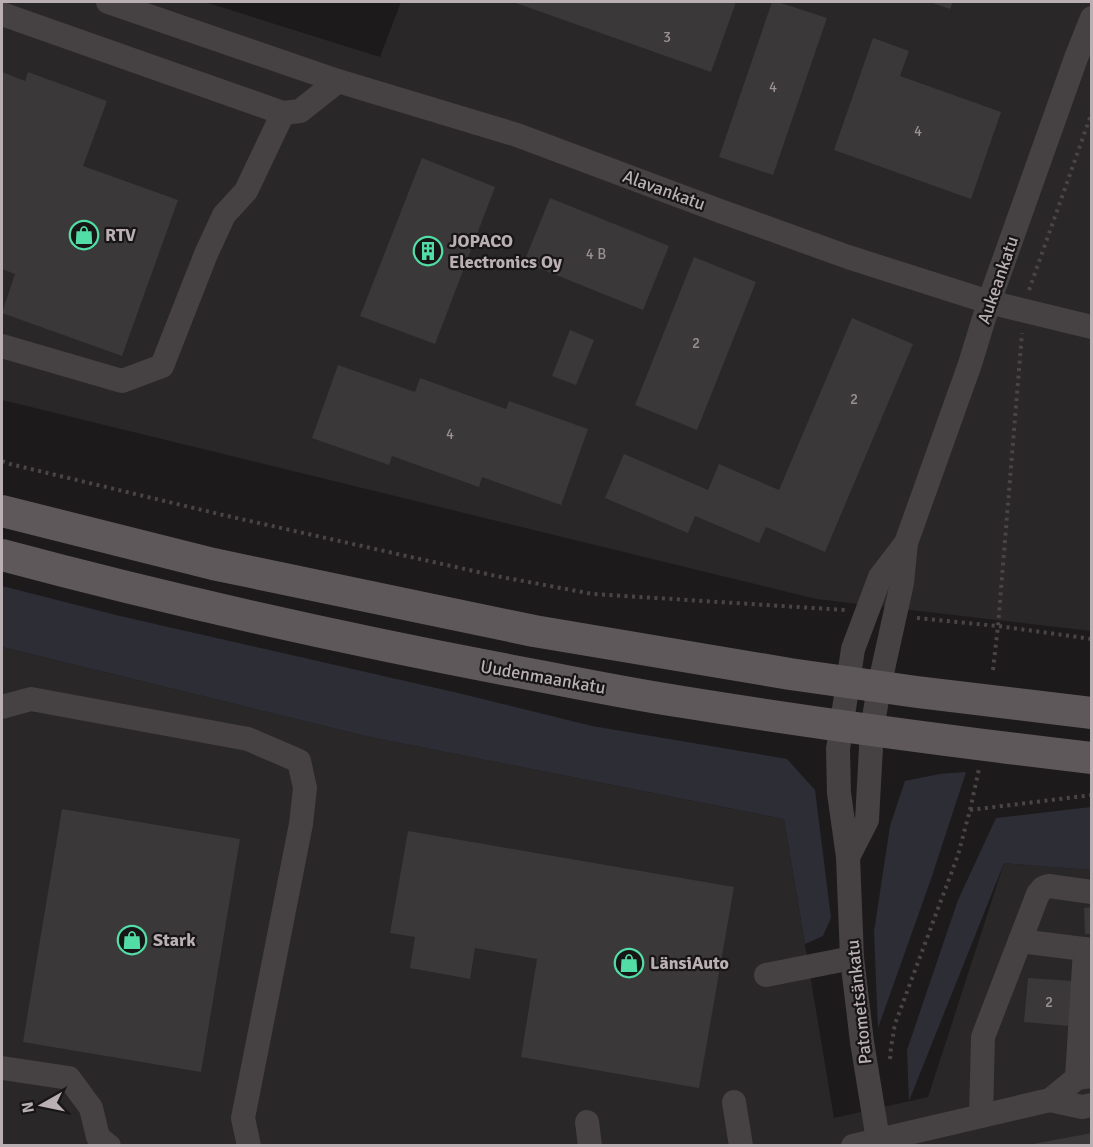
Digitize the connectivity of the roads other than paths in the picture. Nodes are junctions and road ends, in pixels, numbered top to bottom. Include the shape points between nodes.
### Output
1 (108, 2) edge
2 (2, 14) edge
3 (1092, 18) edge
4 (1088, 43) edge
5 (338, 81) junction
6 (283, 113) junction
7 (989, 302) junction
8 (1092, 327) edge
9 (2, 346) edge
10 (2, 511) edge
11 (906, 543) junction
12 (2, 555) edge
13 (848, 683) junction
14 (879, 687) junction
15 (2, 707) edge
16 (1092, 713) edge
17 (841, 726) junction
18 (872, 730) junction
19 (1092, 758) edge
20 (848, 857) junction
21 (1092, 892) edge
22 (1020, 941) junction
23 (1089, 950) edge
24 (852, 958) junction
25 (766, 975) dead end
26 (2, 1068) edge
27 (1084, 1077) edge
28 (1050, 1100) junction
29 (734, 1102) dead end
30 (1092, 1105) edge
31 (981, 1116) junction
32 (587, 1122) dead end
33 (879, 1143) edge
34 (109, 1146) edge
35 (249, 1146) edge
36 (590, 1146) edge
37 (741, 1146) edge
38 (853, 1146) edge

1 - 5 street, Alavankatu
2 - 6 street
3 - 4 street, Aukeankatu
4 - 7 street, Aukeankatu via 1076,58
5 - 6 street via 300,111
5 - 7 street, Alavankatu via 516,135 838,253
6 - 9 street via 246,191 224,215 162,366 122,381
7 - 8 street, Alavankatu
7 - 11 street, Aukeankatu
10 - 13 main road via 327,589 534,631
11 - 13 street, Aukeankatu via 880,577 853,649
11 - 14 street, Aukeankatu via 902,583
12 - 17 main road, Uudenmaankatu via 347,639 679,702
13 - 14 main road
13 - 17 street, Patometsänkatu
14 - 16 main road
14 - 18 street, Aukeankatu
15 - 35 street via 31,699 71,706 248,740 299,761 305,788 301,824 243,1118
17 - 18 main road, Uudenmaankatu
17 - 20 street, Patometsänkatu via 839,793
18 - 19 main road, Uudenmaankatu
18 - 20 street, Patometsänkatu via 867,820
20 - 24 street, Patometsänkatu
21 - 22 street via 1043,888
22 - 23 street
22 - 31 street via 983,1037
23 - 27 street
24 - 25 street
24 - 33 street, Patometsänkatu
26 - 34 street via 69,1078 92,1108 98,1137
27 - 28 street
28 - 30 street via 1082,1107
28 - 31 street
29 - 37 street
31 - 33 street
32 - 36 street
33 - 38 street

